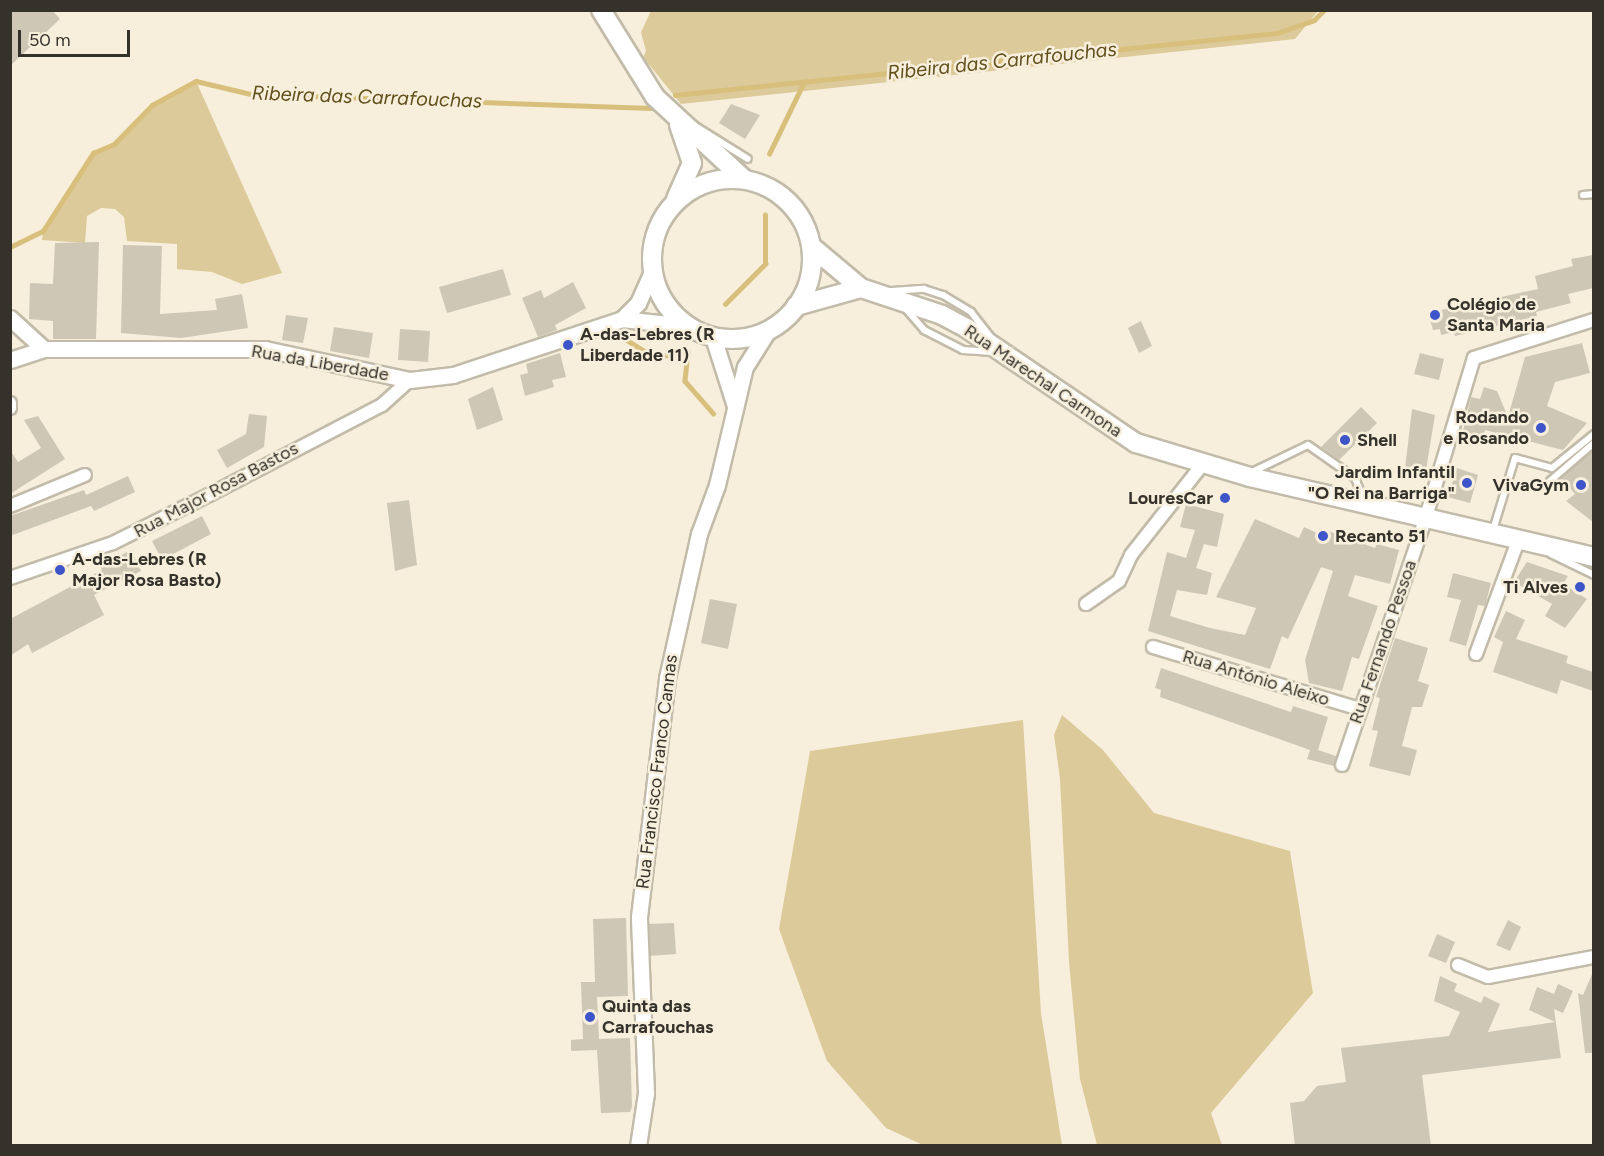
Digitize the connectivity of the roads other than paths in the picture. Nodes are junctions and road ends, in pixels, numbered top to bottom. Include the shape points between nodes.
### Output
1 (600, 10) edge
2 (678, 120) junction
3 (748, 159) dead end
4 (744, 179) junction
5 (1593, 194) edge
6 (1583, 195) dead end
7 (672, 205) junction
8 (812, 247) junction
9 (653, 269) junction
10 (870, 291) junction
11 (796, 306) junction
12 (10, 318) edge
13 (622, 319) junction
14 (1593, 320) edge
15 (687, 326) junction
16 (767, 332) junction
17 (712, 337) junction
18 (44, 349) junction
19 (1004, 353) junction
20 (10, 360) edge
21 (410, 380) junction
22 (10, 403) edge
23 (735, 406) junction
24 (10, 408) edge
25 (1593, 434) edge
26 (1593, 443) edge
27 (1202, 465) junction
28 (85, 475) dead end
29 (1246, 476) junction
30 (1550, 481) dead end
31 (10, 506) edge
32 (1367, 506) junction
33 (1425, 520) junction
34 (1491, 535) junction
35 (1518, 541) junction
36 (1548, 548) junction
37 (1593, 557) edge
38 (1593, 562) edge
39 (1593, 575) edge
40 (10, 578) edge
41 (1086, 604) dead end
42 (1153, 647) dead end
43 (1476, 654) dead end
44 (1360, 709) junction
45 (1342, 765) dead end
46 (1593, 957) edge
47 (1458, 965) dead end
48 (638, 1146) edge

1 - 2 main road via 633,66
2 - 3 lane via 709,131
2 - 4 main road
2 - 7 main road via 692,163
4 - 7 main road via 718,180 694,188
4 - 8 main road via 768,187 789,202 804,223
5 - 6 lane
7 - 9 main road via 658,228
8 - 10 main road, Rua Marechal Carmona
8 - 11 main road via 811,271
9 - 13 street via 648,287
9 - 15 main road via 667,307
10 - 11 main road
10 - 19 main road, Rua Marechal Carmona via 942,315
10 - 19 lane via 913,288 943,295 971,312
11 - 16 main road
12 - 18 street
13 - 15 street, Rua da Liberdade
13 - 21 street, Rua da Liberdade via 453,375
14 - 33 street, Rua Fernando Pessoa via 1474,358
15 - 17 main road
16 - 17 main road via 740,339
16 - 23 street, Rua Francisco Franco Cannas via 744,368
17 - 23 street
18 - 20 street, Rua da Liberdade
18 - 21 street, Rua da Liberdade via 265,349
19 - 27 main road, Rua Marechal Carmona via 1113,431
21 - 40 street, Rua Major Rosa Bastos via 382,405 113,543
22 - 24 street
23 - 48 street, Rua Francisco Franco Cannas via 717,485 699,534 667,678 639,916 646,1093
25 - 34 lane via 1552,468 1515,458
26 - 30 lane
27 - 29 main road, Rua Marechal Carmona
27 - 41 street via 1131,555 1119,581
28 - 31 street
29 - 32 main road, Rua Marechal Carmona
29 - 32 lane via 1308,445 1355,478
32 - 33 main road, Rua Marechal Carmona
33 - 34 main road, Rua Marechal Carmona
33 - 44 street, Rua Fernando Pessoa
34 - 35 main road, Rua Marechal Carmona
35 - 36 main road, Rua Marechal Carmona
35 - 43 street
36 - 37 main road, Rua Marechal Carmona
36 - 38 main road, Rua Marechal Carmona
36 - 39 lane, Rua Marechal Carmona
42 - 44 street, Rua António Aleixo
44 - 45 street, Rua Fernando Pessoa
46 - 47 street via 1488,977

